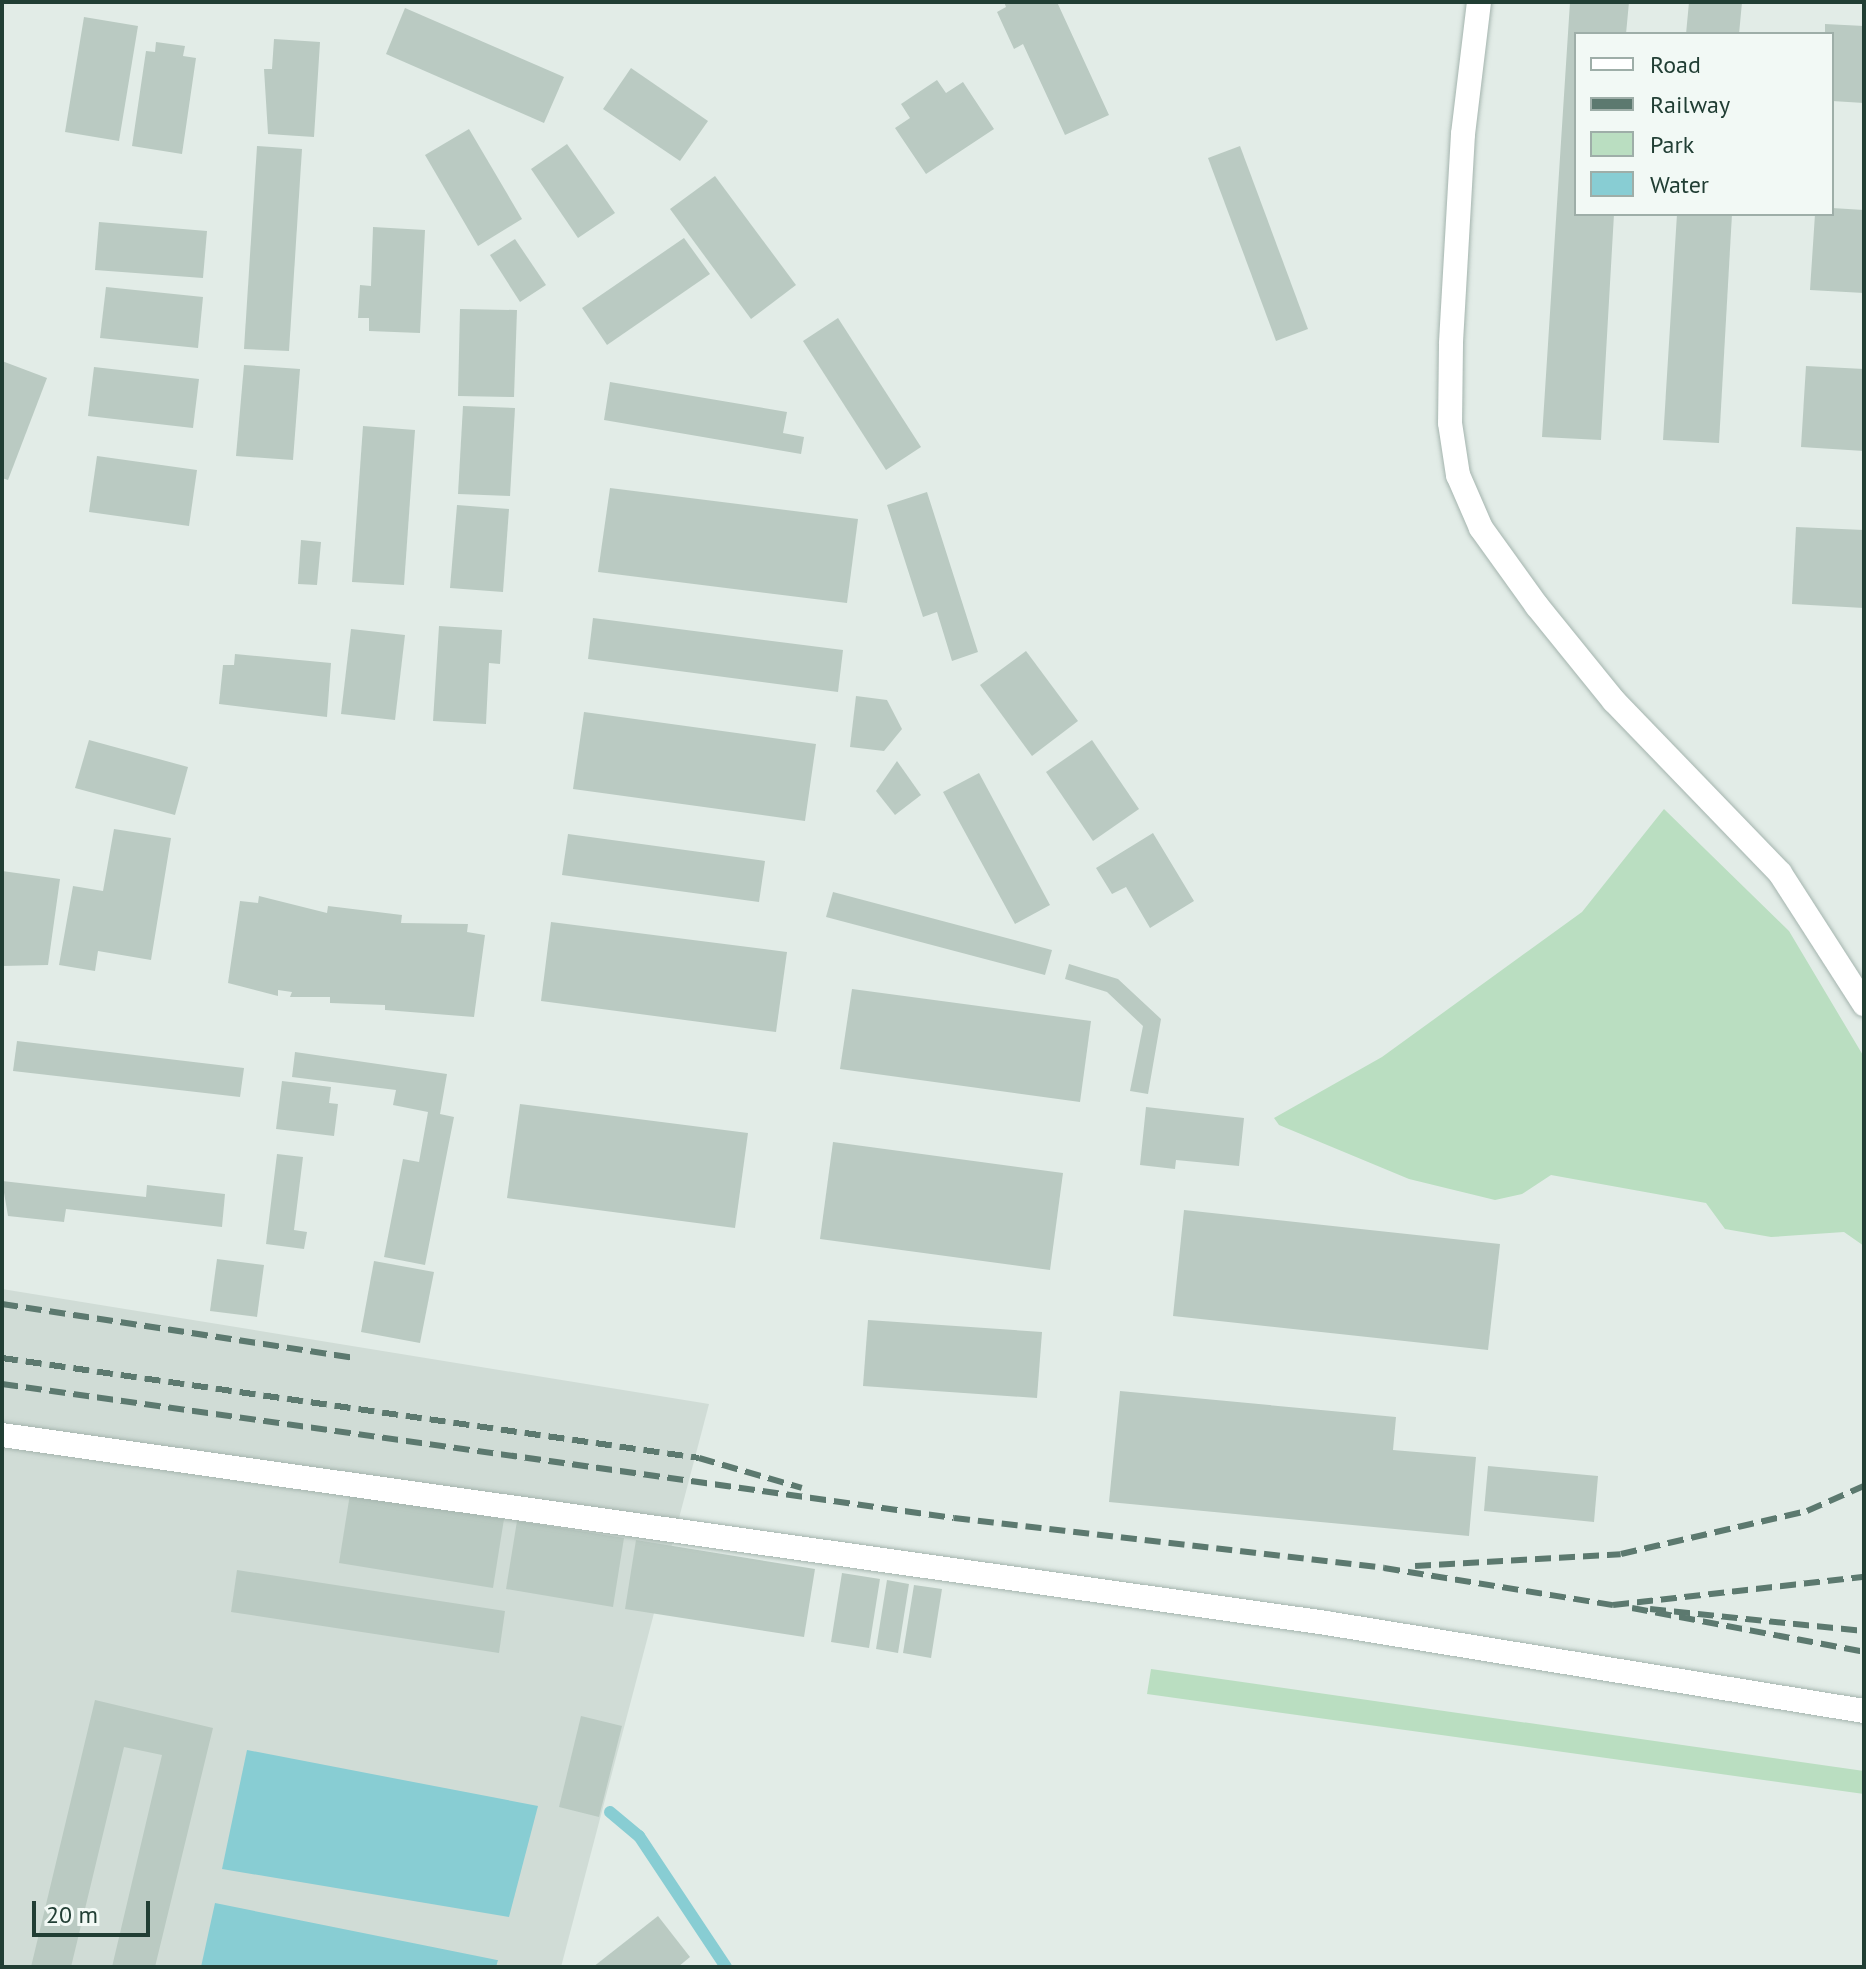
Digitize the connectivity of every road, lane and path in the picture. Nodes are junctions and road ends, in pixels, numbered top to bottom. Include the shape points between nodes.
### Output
1 (1479, 2) edge
2 (1864, 1004) edge
3 (2, 1435) edge
4 (1864, 1711) edge

1 - 2 street via 1463,134 1451,344 1450,423 1458,475 1481,528 1537,606 1614,701 1780,873
3 - 4 street via 1326,1623

